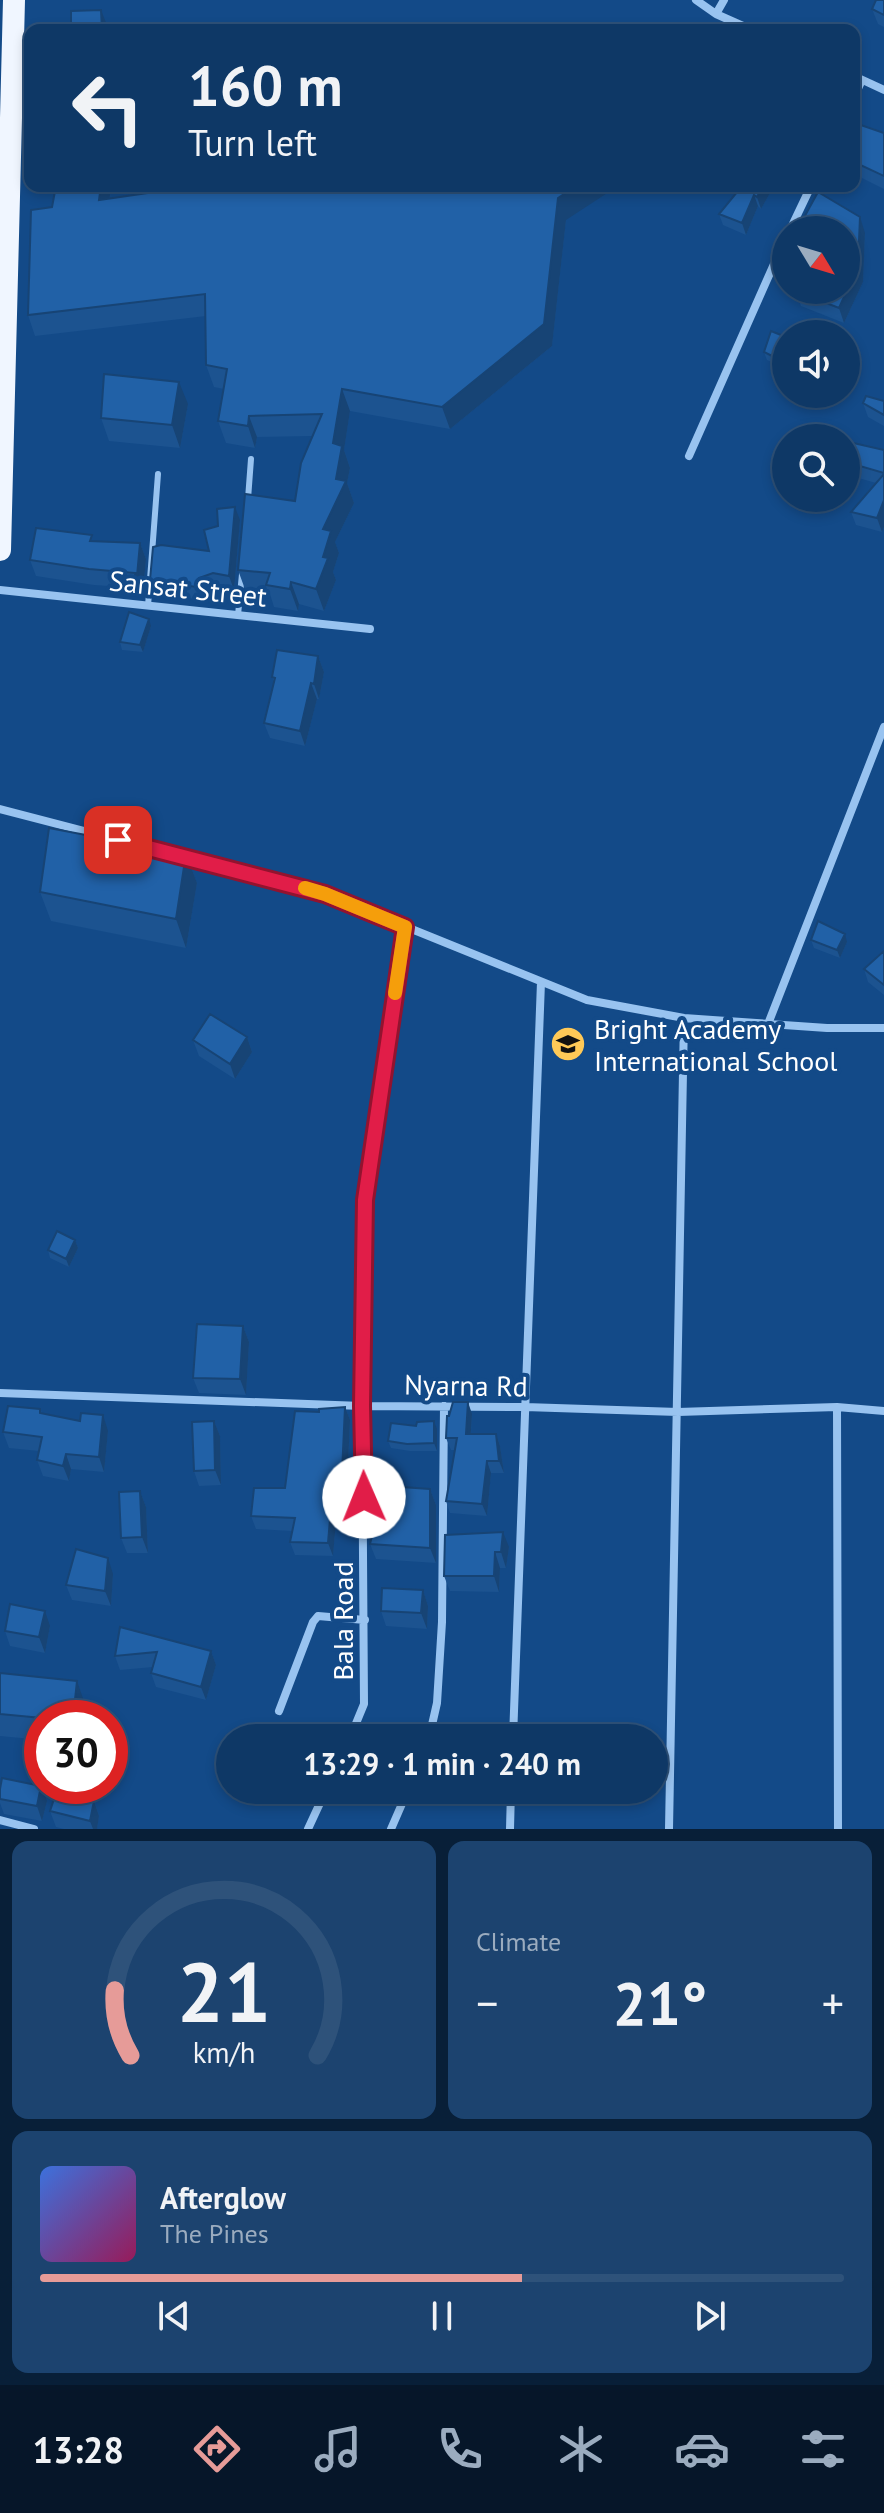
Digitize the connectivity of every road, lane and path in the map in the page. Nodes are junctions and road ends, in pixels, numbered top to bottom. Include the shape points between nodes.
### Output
1 (14, 0) edge
2 (696, 0) edge
3 (724, 0) edge
4 (716, 14) junction
5 (738, 24) edge
6 (860, 79) edge
7 (6, 80) edge
8 (884, 90) edge
9 (808, 192) edge
10 (797, 216) edge
11 (772, 269) edge
12 (2, 378) edge
13 (689, 456) dead end
14 (251, 459) dead end
15 (158, 474) dead end
16 (248, 506) edge
17 (0, 550) edge
18 (242, 568) edge
19 (0, 590) edge
20 (148, 606) junction
21 (238, 615) junction
22 (370, 629) dead end
23 (884, 727) edge
24 (0, 809) edge
25 (148, 847) edge
26 (163, 851) edge
27 (405, 927) junction
28 (541, 982) junction
29 (684, 1018) junction
30 (768, 1024) junction
31 (884, 1028) edge
32 (0, 1393) edge
33 (362, 1406) junction
34 (444, 1406) junction
35 (525, 1407) junction
36 (837, 1407) junction
37 (884, 1411) edge
38 (678, 1412) junction
39 (365, 1620) junction
40 (279, 1711) dead end
41 (356, 1724) edge
42 (432, 1724) edge
43 (514, 1724) edge
44 (320, 1804) edge
45 (402, 1804) edge
46 (511, 1804) edge
47 (0, 1820) edge
48 (34, 1829) edge
49 (308, 1829) edge
50 (391, 1829) edge
51 (510, 1829) edge
52 (669, 1829) edge
53 (838, 1829) edge

1 - 7 highway
2 - 4 street
3 - 4 street
4 - 5 street
6 - 8 street
7 - 12 highway
9 - 10 street
11 - 13 street
12 - 17 highway
14 - 16 lane
15 - 20 lane
18 - 21 lane
19 - 20 street, Sansat Street
20 - 21 street, Sansat Street
21 - 22 street, Sansat Street
23 - 30 street
24 - 25 street
26 - 27 street via 325,894
27 - 28 street
27 - 33 street, Bala Road via 365,1200
28 - 29 street via 587,1000
28 - 35 street
29 - 30 street
29 - 38 street
30 - 31 street
32 - 33 street, Nyarna Rd
33 - 34 street, Nyarna Rd
33 - 39 street, Bala Road
34 - 35 street, Nyarna Rd
34 - 42 street via 442,1622
35 - 38 street, Nyarna Rd
35 - 43 street
36 - 37 street, Nyarna Rd
36 - 38 street, Nyarna Rd
36 - 53 street
38 - 52 street
39 - 40 street via 318,1616
39 - 41 street, Bala Road via 364,1704
44 - 49 street
45 - 50 street
46 - 51 street
47 - 48 street

